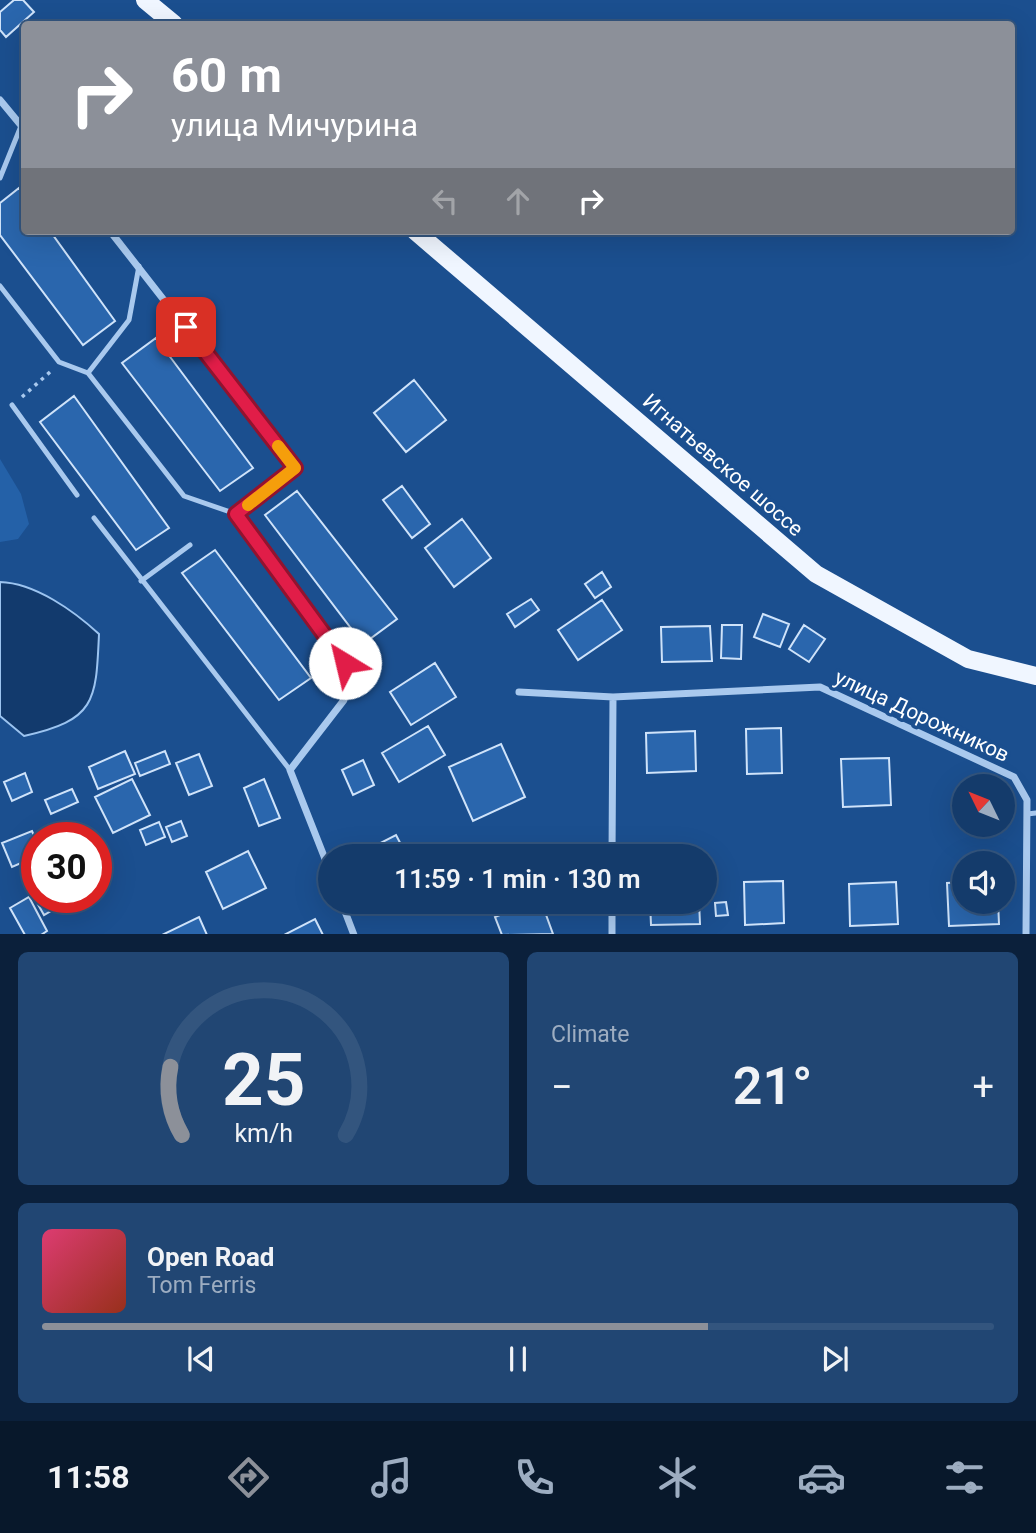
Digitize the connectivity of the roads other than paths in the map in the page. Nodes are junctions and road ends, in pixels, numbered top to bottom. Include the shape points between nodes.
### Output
1 (145, 0) edge
2 (170, 21) edge
3 (0, 100) edge
4 (21, 125) edge
5 (21, 131) edge
6 (0, 178) edge
7 (113, 235) edge
8 (420, 235) edge
9 (139, 266) junction
10 (0, 286) edge
11 (88, 373) junction
12 (12, 405) road end
13 (77, 495) dead end
14 (236, 514) junction
15 (94, 518) dead end
16 (190, 545) dead end
17 (141, 581) junction
18 (345, 663) dead end
19 (1036, 676) edge
20 (519, 692) dead end
21 (613, 697) junction
22 (344, 700) dead end
23 (290, 770) junction
24 (1036, 813) edge
25 (1027, 814) junction
26 (319, 844) edge
27 (612, 844) edge
28 (346, 914) edge
29 (612, 914) edge
30 (354, 934) edge
31 (612, 934) edge
32 (1026, 934) edge

1 - 2 main road
3 - 4 street
5 - 6 lane
7 - 9 street
8 - 19 main road, Игнатьевское шоссе via 816,574 968,659
9 - 11 lane via 129,320
9 - 14 street via 295,468
10 - 11 lane via 59,362
11 - 14 lane via 184,496
12 - 13 lane
14 - 18 street
15 - 17 lane
16 - 17 lane
17 - 23 lane
20 - 21 street, улица Дорожников
21 - 25 street, улица Дорожников via 820,687 1014,778 1027,800
21 - 27 street
22 - 23 street
23 - 26 street
24 - 25 lane
25 - 32 street, улица Дорожников
28 - 30 street
29 - 31 street

